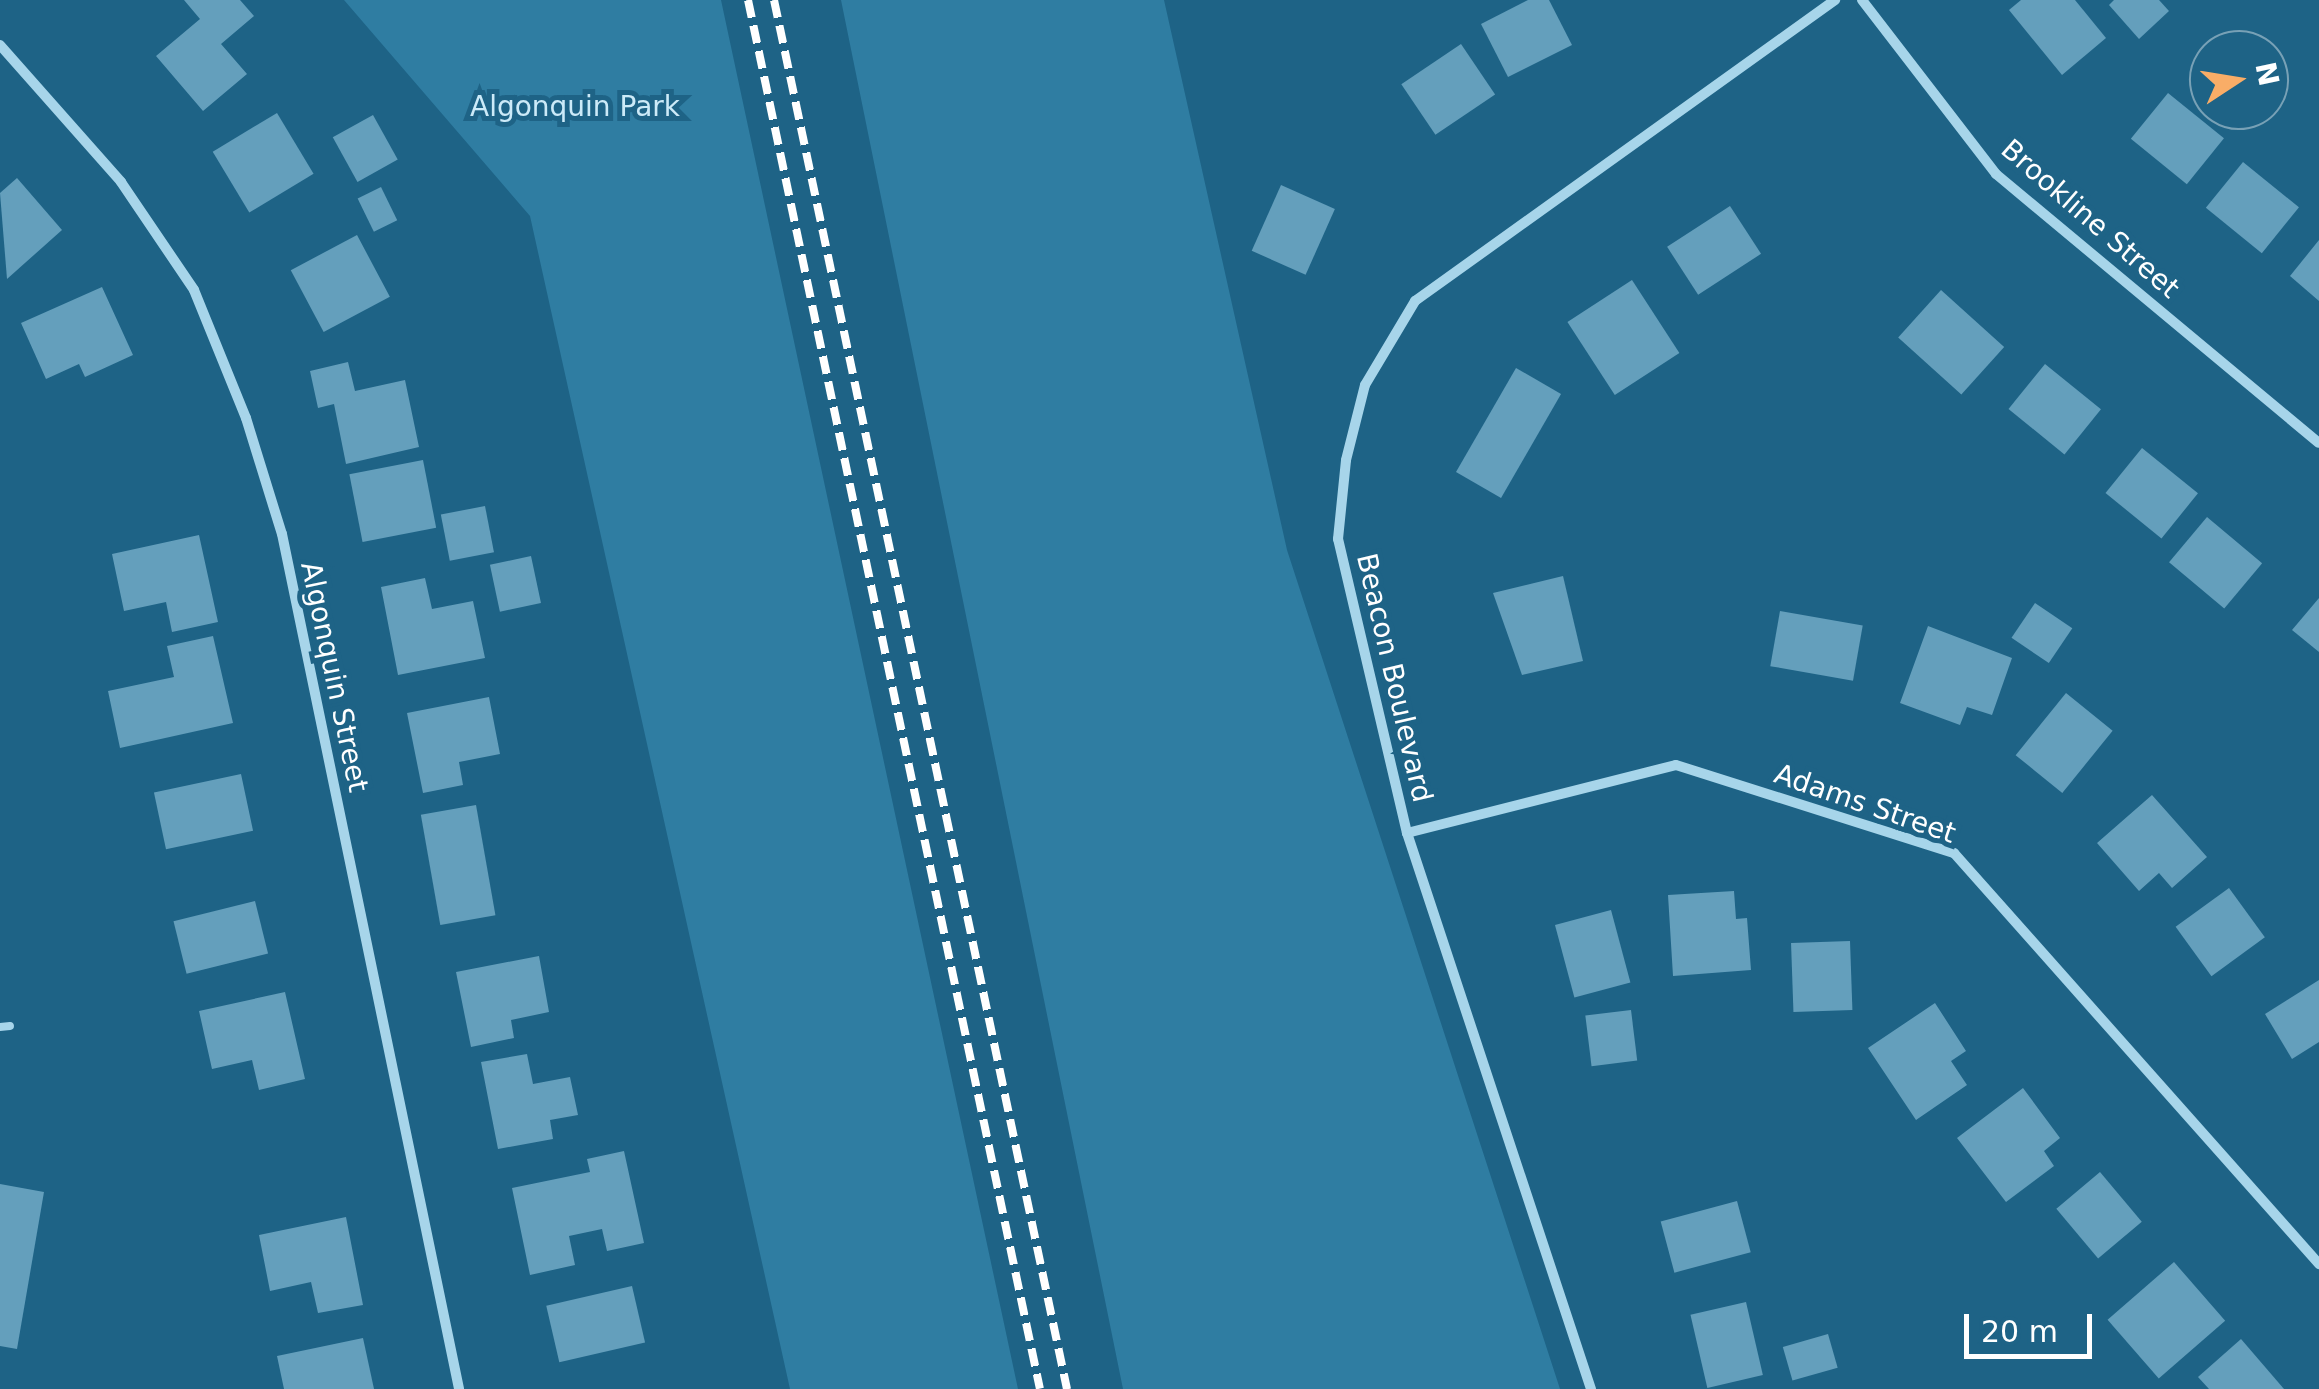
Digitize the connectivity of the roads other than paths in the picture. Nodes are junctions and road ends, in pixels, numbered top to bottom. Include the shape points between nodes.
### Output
1 (1835, 0) edge
2 (1862, 0) edge
3 (0, 45) edge
4 (2319, 443) edge
5 (1407, 832) junction
6 (2319, 1264) edge
7 (459, 1389) edge
8 (1591, 1389) edge

1 - 5 street, Beacon Boulevard via 1456,264 1415,302 1366,385 1338,539
2 - 4 street, Brookline Street via 1996,174
3 - 7 street, Algonquin Street via 121,182 194,290 246,418 282,534
5 - 6 street, Adams Street via 1676,765 1954,853
5 - 8 street, Beacon Boulevard

